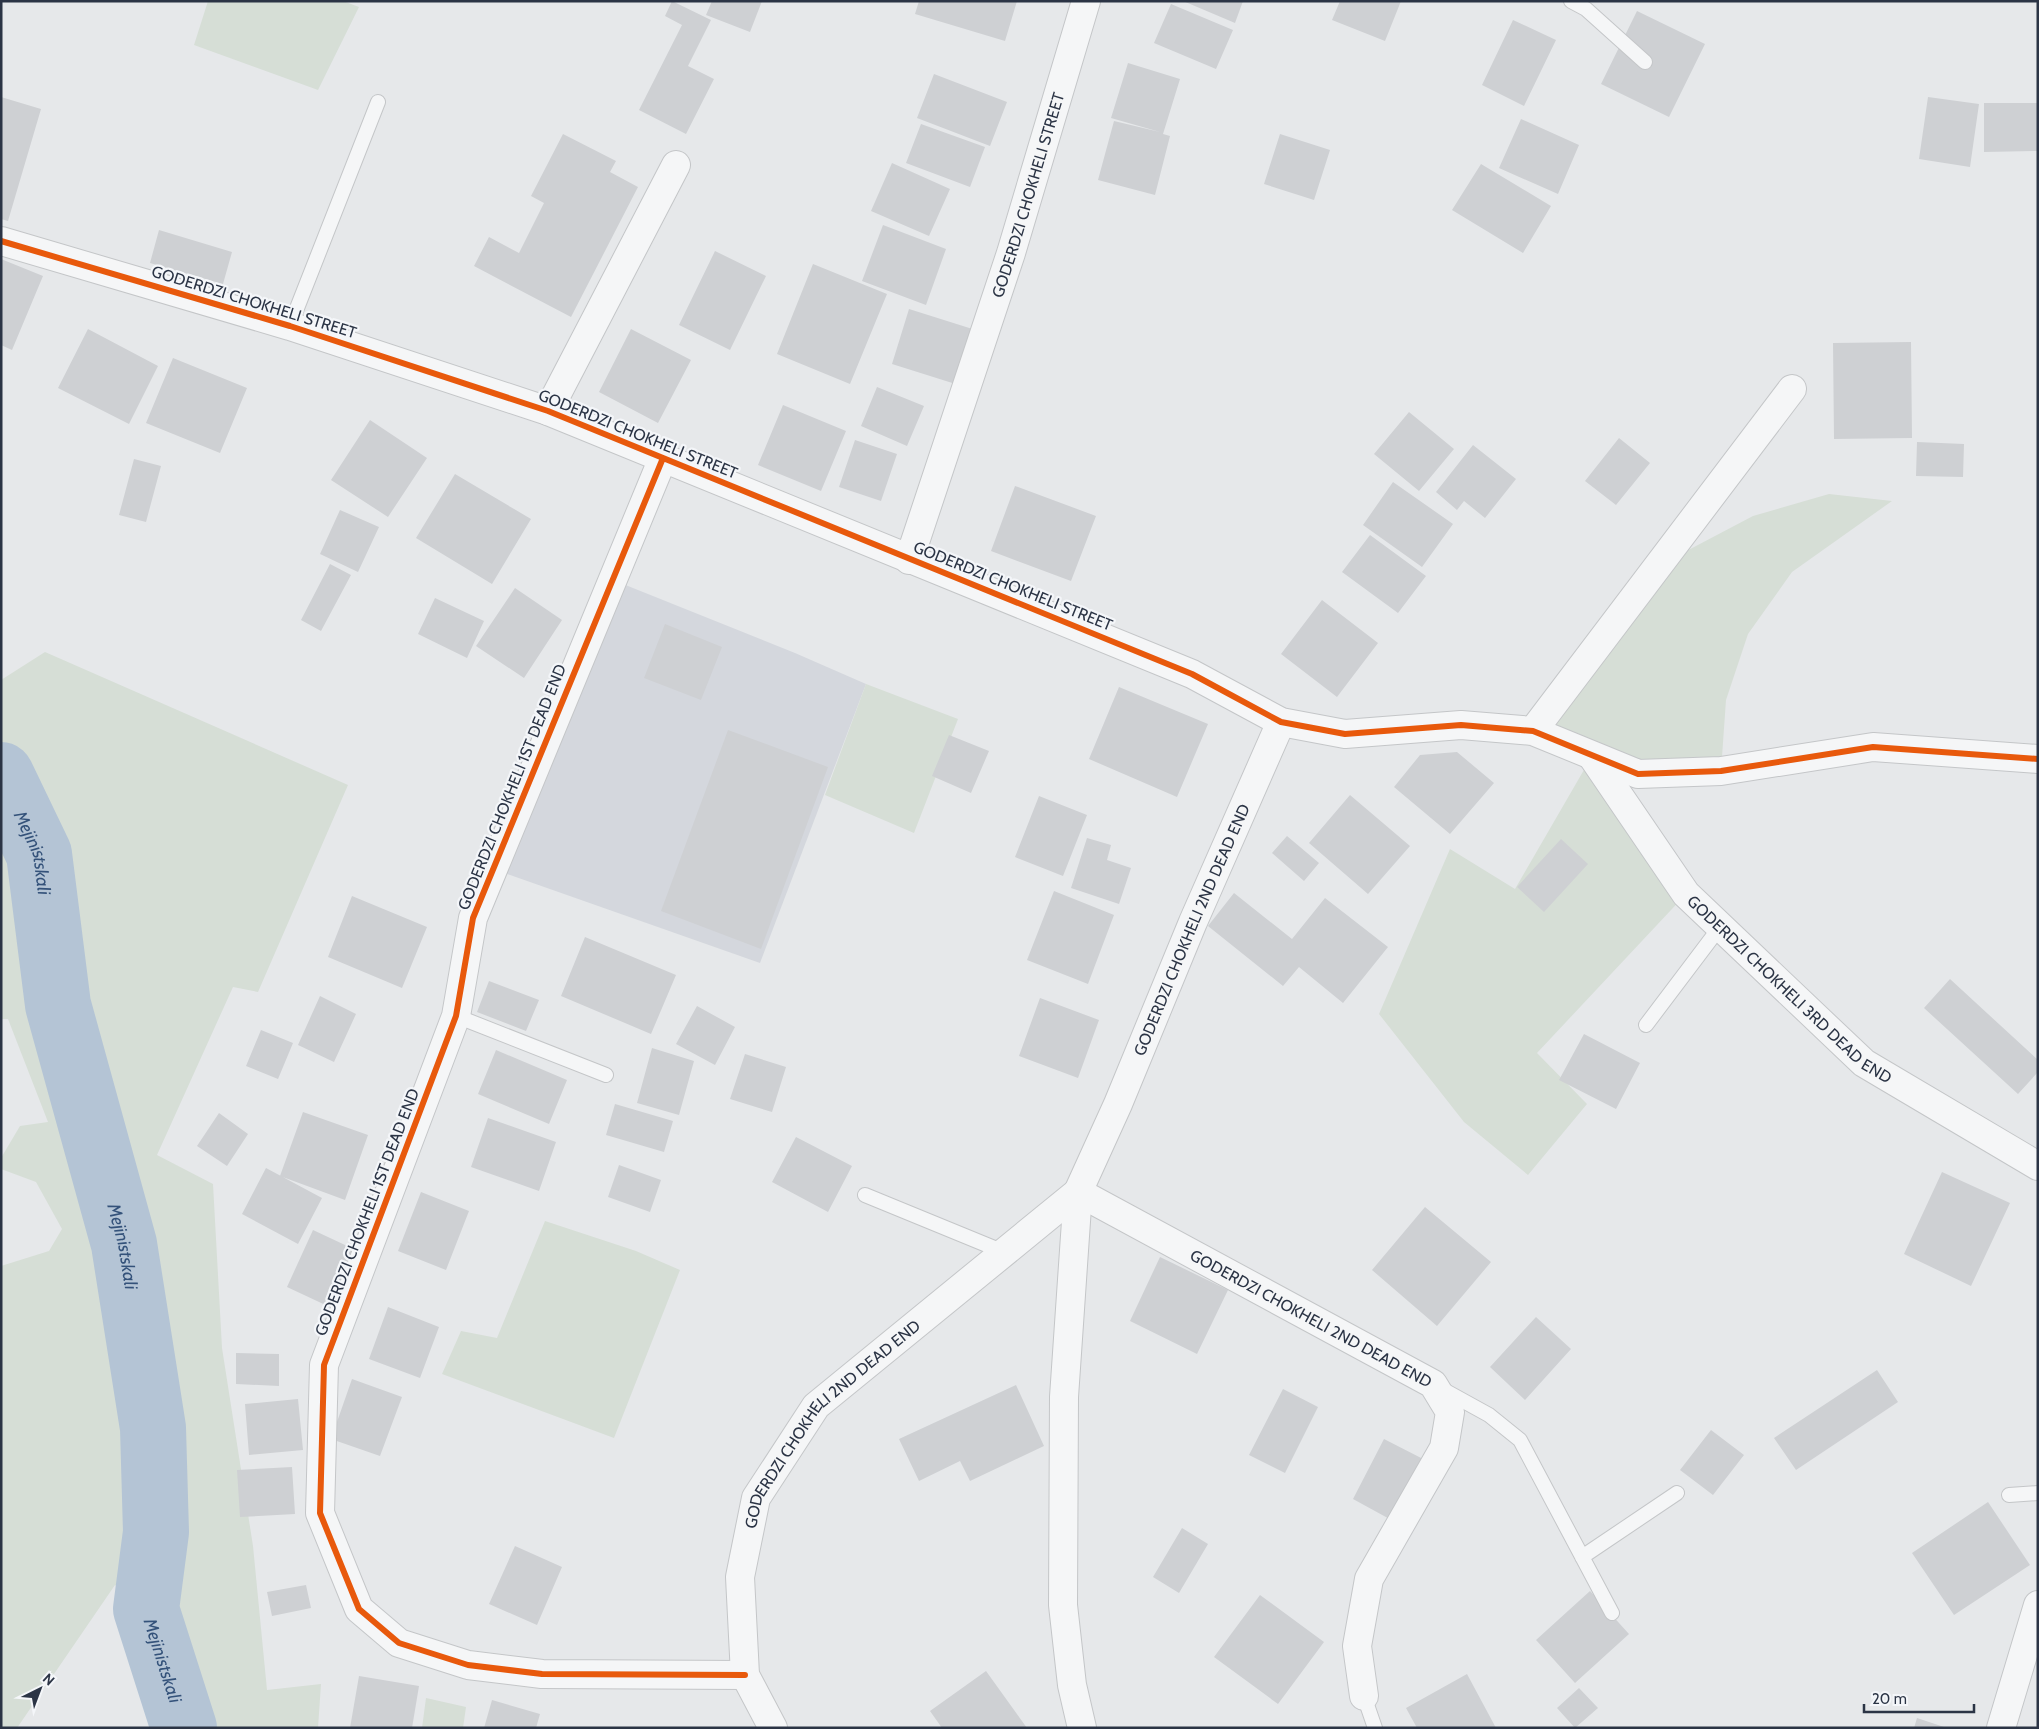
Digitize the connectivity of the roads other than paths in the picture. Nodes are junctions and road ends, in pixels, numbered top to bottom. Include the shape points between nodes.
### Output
1 (1086, 1) edge
2 (1571, 1) edge
3 (1645, 62) dead end
4 (378, 102) dead end
5 (676, 164) dead end
6 (1, 241) edge
7 (290, 326) junction
8 (1792, 389) dead end
9 (548, 411) junction
10 (663, 458) junction
11 (909, 560) junction
12 (1281, 722) junction
13 (1533, 731) junction
14 (1592, 756) junction
15 (2038, 759) edge
16 (1720, 927) junction
17 (456, 1016) junction
18 (1646, 1025) dead end
19 (606, 1075) dead end
20 (2038, 1166) edge
21 (1078, 1192) junction
22 (866, 1195) dead end
23 (1004, 1252) junction
24 (1433, 1384) junction
25 (1677, 1493) dead end
26 (2038, 1493) edge
27 (2009, 1495) dead end
28 (1582, 1557) junction
29 (2038, 1605) edge
30 (1612, 1613) dead end
31 (745, 1675) junction
32 (1364, 1696) joint
33 (773, 1728) edge
34 (1082, 1728) edge
35 (1375, 1728) edge
36 (2001, 1728) edge

1 - 11 street, GODERDZI CHOKHELI STREET via 1011,253
2 - 3 lane via 1586,9
4 - 7 lane
5 - 9 street
6 - 7 street, GODERDZI CHOKHELI STREET
7 - 9 street, GODERDZI CHOKHELI STREET
8 - 13 street
9 - 10 street, GODERDZI CHOKHELI STREET
10 - 11 street, GODERDZI CHOKHELI STREET
10 - 17 street, GODERDZI CHOKHELI 1ST DEAD END via 473,918
11 - 12 street, GODERDZI CHOKHELI STREET via 1192,674
12 - 13 street, GODERDZI CHOKHELI STREET via 1345,734 1461,725
12 - 21 street, GODERDZI CHOKHELI 2ND DEAD END
13 - 14 street, GODERDZI CHOKHELI STREET
14 - 15 street, GODERDZI CHOKHELI STREET via 1638,774 1721,771 1874,747
14 - 16 street, GODERDZI CHOKHELI 3RD DEAD END via 1686,894
16 - 18 lane
16 - 20 street, GODERDZI CHOKHELI 3RD DEAD END via 1864,1063
17 - 19 lane
17 - 31 street, GODERDZI CHOKHELI 1ST DEAD END via 324,1365 320,1513 360,1608 399,1643 468,1664 542,1674
21 - 23 street, GODERDZI CHOKHELI 2ND DEAD END
21 - 24 street, GODERDZI CHOKHELI 2ND DEAD END
21 - 34 street, GODERDZI CHOKHELI 2ND DEAD END via 1064,1397 1063,1605 1072,1685
22 - 23 lane
23 - 31 street, GODERDZI CHOKHELI 2ND DEAD END via 816,1406 756,1498 740,1578
24 - 28 lane via 1489,1415 1520,1440
24 - 32 street, GODERDZI CHOKHELI 2ND DEAD END via 1450,1412 1444,1448 1369,1579 1357,1646
25 - 28 lane
26 - 27 lane
28 - 30 lane
29 - 36 street
31 - 33 street, GODERDZI CHOKHELI 2ND DEAD END
32 - 35 lane

